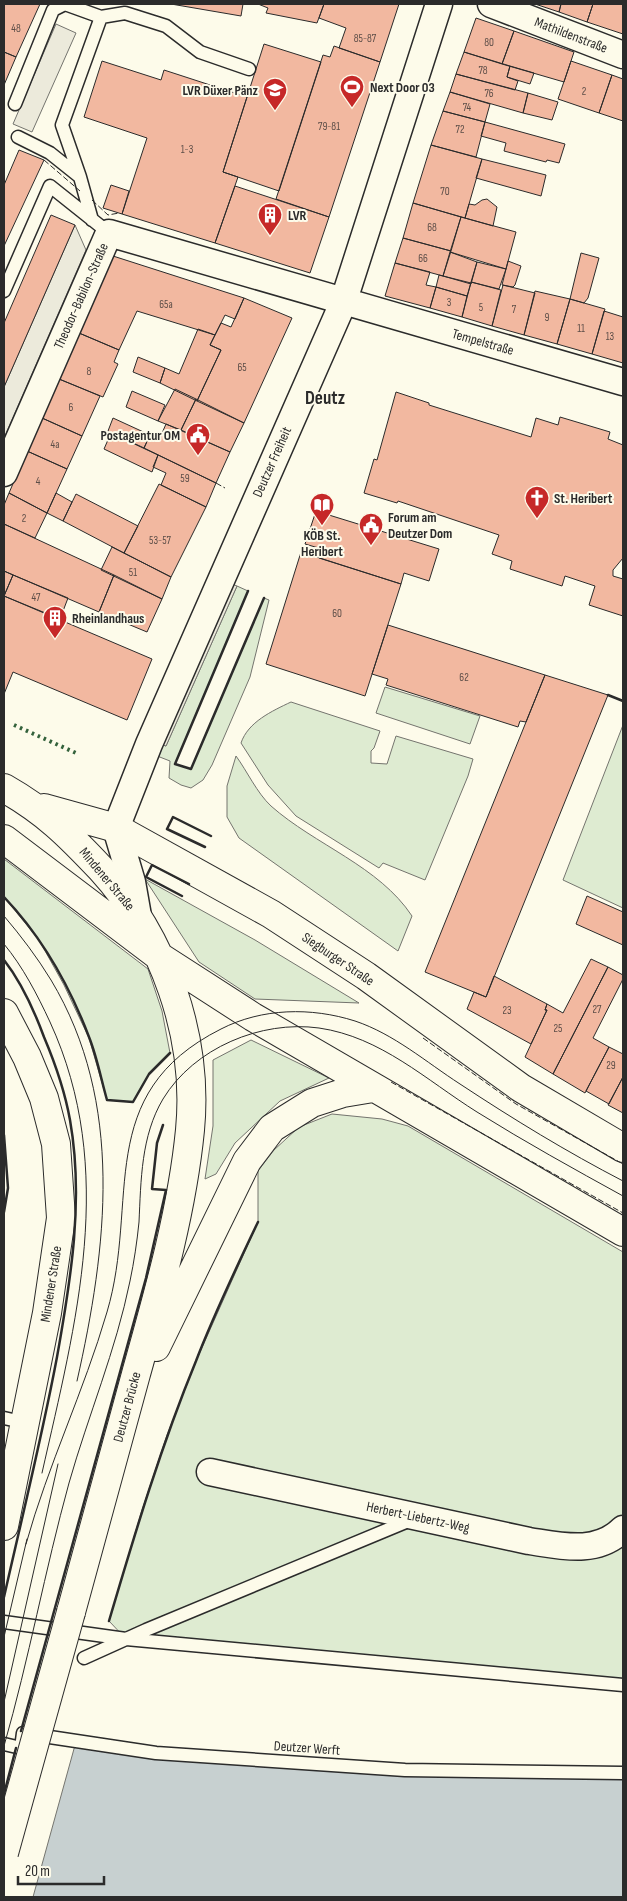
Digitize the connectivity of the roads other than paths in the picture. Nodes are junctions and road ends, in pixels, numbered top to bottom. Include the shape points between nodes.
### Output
1 (439, 4) edge
2 (491, 4) edge
3 (101, 17) junction
4 (623, 55) edge
5 (249, 69) dead end
6 (15, 104) dead end
7 (18, 137) dead end
8 (80, 177) junction
9 (100, 227) junction
10 (4, 291) edge
11 (343, 303) junction
12 (623, 382) edge
13 (4, 472) edge
14 (4, 788) edge
15 (35, 805) junction
16 (116, 828) junction
17 (4, 839) edge
18 (138, 916) junction
19 (160, 957) junction
20 (4, 1013) edge
21 (373, 1088) junction
22 (623, 1148) edge
23 (623, 1232) edge
24 (127, 1408) junction
25 (19, 1418) edge
26 (210, 1472) dead end
27 (418, 1517) junction
28 (4, 1526) edge
29 (623, 1529) edge
30 (4, 1622) edge
31 (126, 1639) junction
32 (84, 1658) dead end
33 (623, 1684) edge
34 (4, 1744) edge
35 (623, 1773) edge
36 (4, 1853) edge

1 - 11 street, Deutzer Freiheit
2 - 4 street, Mathildenstraße
3 - 5 lane via 125,13 166,26 200,52
3 - 6 lane via 66,4 53,10
3 - 8 lane via 62,125
7 - 8 lane via 50,153
8 - 9 lane
9 - 10 lane via 50,186
9 - 11 street, Theodor-Babilon-Straße
9 - 13 street, Theodor-Babilon-Straße
11 - 12 street, Tempelstraße
11 - 16 street, Deutzer Freiheit via 146,752
14 - 15 main road, Mindener Straße
15 - 16 main road, Siegburger Straße
15 - 18 main road, Mindener Straße via 79,845
16 - 18 street
16 - 22 main road, Siegburger Straße via 271,914 366,976 521,1088
17 - 19 main road, Mindener Straße
18 - 19 main road, Mindener Straße
19 - 21 main road
19 - 24 main road, Deutzer Brücke via 180,1015 187,1050 190,1128 167,1254
20 - 25 main road, Mindener Straße via 27,1056 44,1098 56,1144 60,1209 47,1313
21 - 23 main road
21 - 24 main road via 312,1103 272,1128 247,1161
24 - 36 main road, Deutzer Brücke, bridge
25 - 28 main road
26 - 27 street, Herbert-Liebertz-Weg
27 - 29 street, Herbert-Liebertz-Weg via 529,1542 576,1548 612,1540
27 - 31 lane
30 - 31 lane
31 - 32 lane
31 - 33 lane
34 - 35 lane, Deutzer Werft via 21,1748 24,1733 156,1753 395,1769

